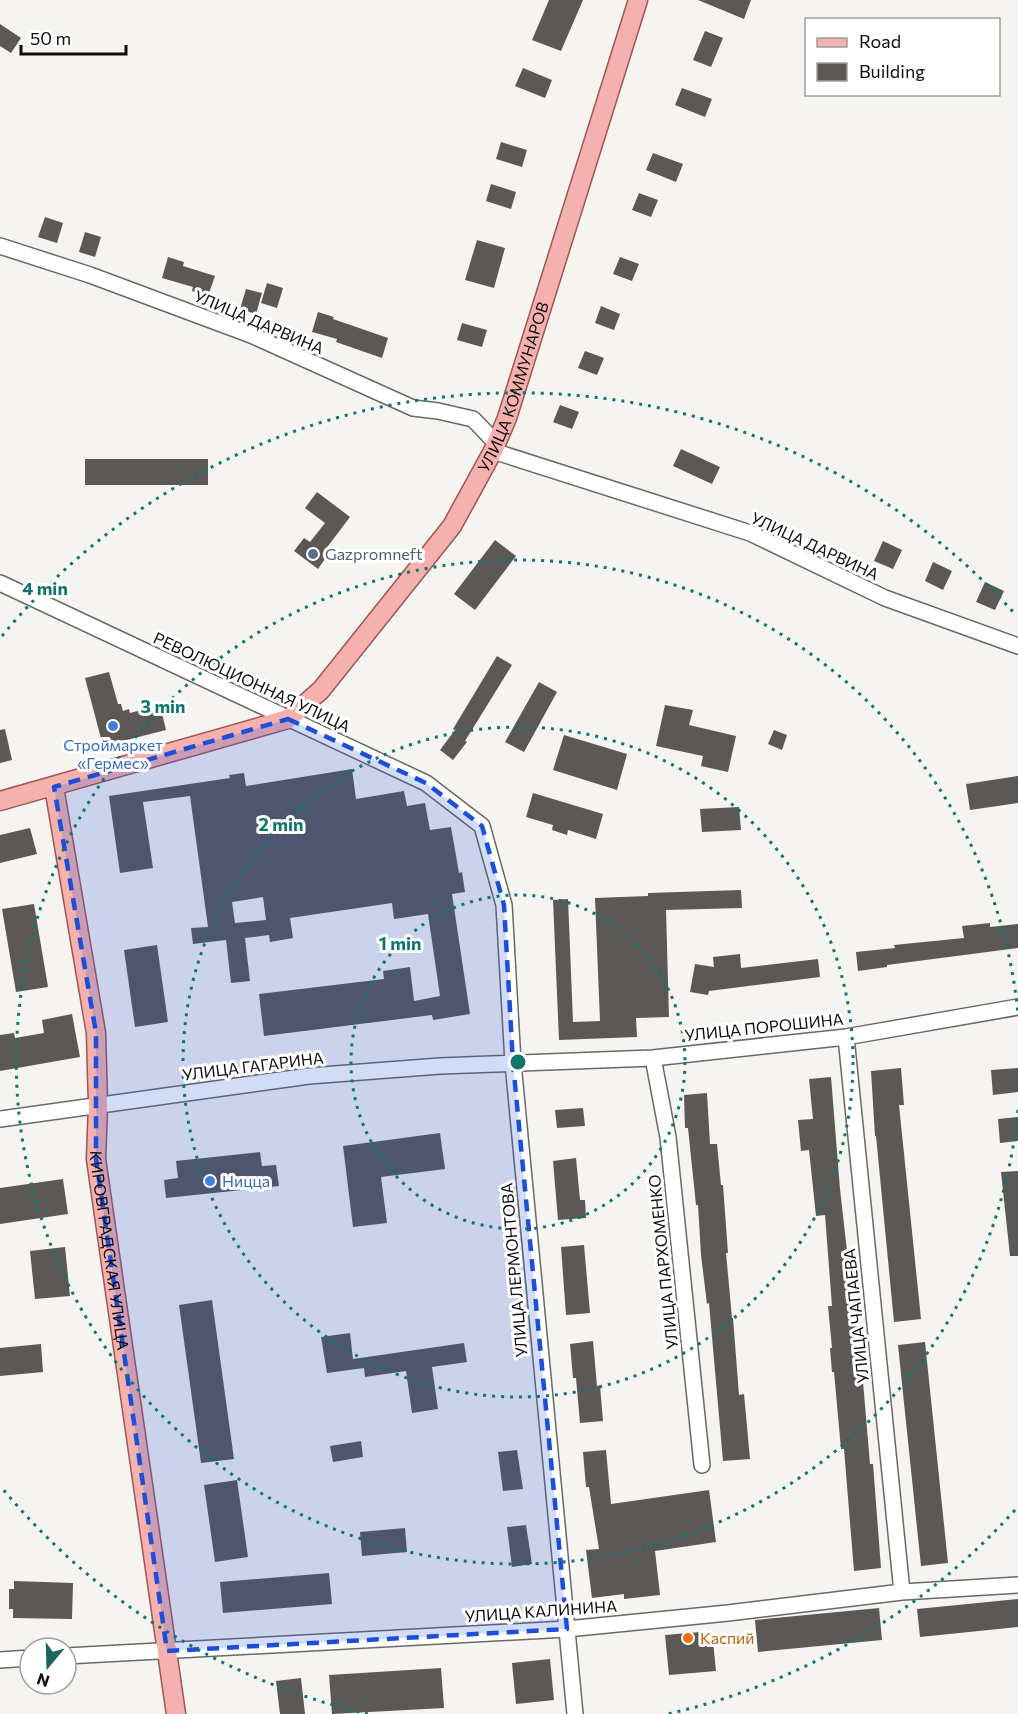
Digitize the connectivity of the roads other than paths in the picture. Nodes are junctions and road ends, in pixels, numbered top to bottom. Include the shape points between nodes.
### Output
1 (638, 0) edge
2 (0, 246) edge
3 (495, 447) junction
4 (0, 583) edge
5 (1018, 646) edge
6 (288, 719) junction
7 (54, 787) junction
8 (0, 801) edge
9 (482, 826) joint
10 (1018, 1007) edge
11 (846, 1037) junction
12 (653, 1058) junction
13 (513, 1063) junction
14 (98, 1105) junction
15 (0, 1119) edge
16 (702, 1465) dead end
17 (1018, 1585) edge
18 (902, 1592) junction
19 (567, 1629) junction
20 (167, 1651) junction
21 (78, 1655) edge
22 (18, 1659) edge
23 (0, 1660) edge
24 (176, 1714) edge
25 (575, 1714) edge

1 - 3 main road, УЛИЦА КОММУНАРОВ
2 - 3 street, УЛИЦА ДАРВИНА via 90,275 251,336 413,408 473,419
3 - 5 street, УЛИЦА ДАРВИНА via 750,533 885,598
3 - 6 main road, УЛИЦА КОММУНАРОВ via 452,526 321,690
4 - 6 street, РЕВОЛЮЦИОННАЯ УЛИЦА
6 - 7 main road
6 - 9 street, РЕВОЛЮЦИОННАЯ УЛИЦА via 426,783
7 - 8 main road
7 - 14 main road, КИРОВГРАДСКАЯ УЛИЦА via 96,1033
9 - 13 street, УЛИЦА ЛЕРМОНТОВА via 504,905
10 - 11 street, УЛИЦА ПОРОШИНА
11 - 12 street, УЛИЦА ПОРОШИНА
11 - 18 street, УЛИЦА ЧАПАЕВА
12 - 13 street, УЛИЦА ПОРОШИНА
12 - 16 street, УЛИЦА ПАРХОМЕНКО via 668,1137
13 - 14 street, УЛИЦА ГАГАРИНА via 309,1076
13 - 19 street, УЛИЦА ЛЕРМОНТОВА
14 - 15 street, УЛИЦА ГАГАРИНА
14 - 20 main road, КИРОВГРАДСКАЯ УЛИЦА via 96,1160
17 - 18 street, УЛИЦА КАЛИНИНА
18 - 19 street, УЛИЦА КАЛИНИНА
19 - 20 street, УЛИЦА КАЛИНИНА
19 - 25 street, УЛИЦА ЛЕРМОНТОВА
20 - 21 street, УЛИЦА КАЛИНИНА
20 - 24 main road, КИРОВГРАДСКАЯ УЛИЦА
22 - 23 street

